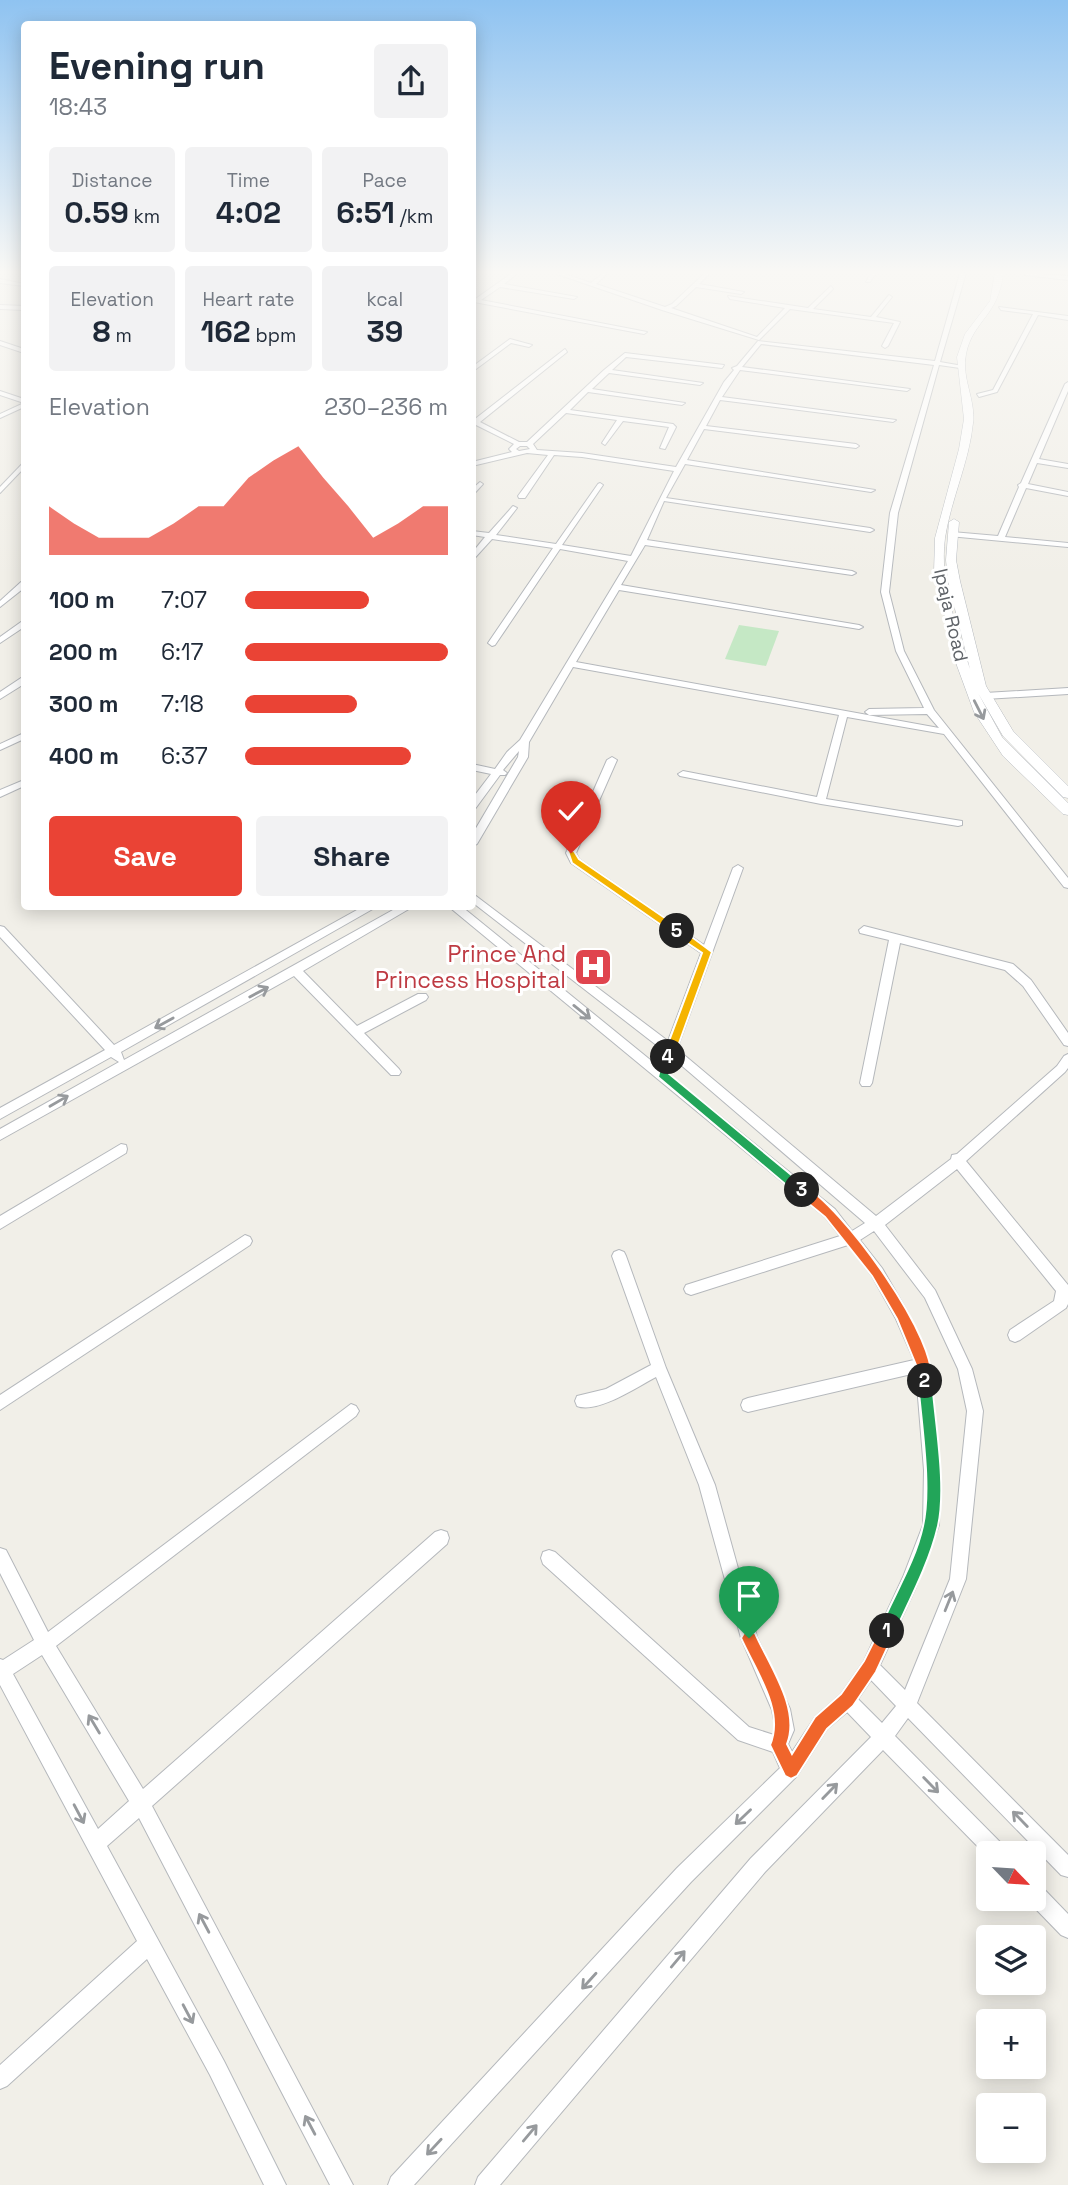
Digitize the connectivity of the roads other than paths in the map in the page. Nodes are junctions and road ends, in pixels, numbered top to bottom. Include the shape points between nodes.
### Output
1 (534, 375) edge
2 (602, 375) edge
3 (637, 375) edge
4 (732, 375) edge
5 (796, 375) edge
6 (934, 375) edge
7 (963, 375) edge
8 (972, 375) edge
9 (1003, 375) edge
10 (700, 383) dead end
11 (1068, 384) edge
12 (907, 388) dead end
13 (586, 390) junction
14 (0, 393) edge
15 (979, 395) junction
16 (719, 398) junction
17 (21, 402) edge
18 (682, 403) dead end
19 (21, 405) edge
20 (565, 411) junction
21 (0, 416) edge
22 (621, 419) junction
23 (476, 420) edge
24 (893, 420) dead end
25 (476, 422) edge
26 (701, 427) junction
27 (605, 443) dead end
28 (856, 446) dead end
29 (663, 447) dead end
30 (531, 448) junction
31 (516, 449) junction
32 (552, 454) junction
33 (582, 456) junction
34 (1034, 460) junction
35 (476, 462) edge
36 (685, 462) junction
37 (1068, 466) edge
38 (21, 467) edge
39 (679, 470) junction
40 (480, 484) dead end
41 (600, 485) dead end
42 (1021, 485) junction
43 (476, 489) edge
44 (871, 490) dead end
45 (0, 491) edge
46 (1068, 494) edge
47 (522, 496) dead end
48 (662, 499) junction
49 (513, 508) dead end
50 (870, 530) dead end
51 (476, 534) edge
52 (951, 534) junction
53 (491, 536) junction
54 (1000, 539) junction
55 (643, 542) junction
56 (1068, 545) edge
57 (559, 546) junction
58 (476, 554) edge
59 (633, 559) junction
60 (852, 573) dead end
61 (941, 580) junction
62 (954, 582) junction
63 (21, 587) edge
64 (616, 587) junction
65 (0, 605) edge
66 (21, 626) edge
67 (859, 627) dead end
68 (0, 641) edge
69 (492, 643) dead end
70 (570, 664) junction
71 (21, 682) edge
72 (1068, 691) edge
73 (0, 695) edge
74 (985, 696) junction
75 (930, 711) junction
76 (844, 712) junction
77 (947, 732) junction
78 (21, 737) edge
79 (524, 743) junction
80 (0, 747) edge
81 (612, 760) dead end
82 (476, 768) edge
83 (497, 772) junction
84 (682, 774) dead end
85 (513, 775) junction
86 (21, 784) edge
87 (0, 794) edge
88 (1068, 794) edge
89 (476, 801) edge
90 (821, 801) junction
91 (1068, 811) edge
92 (958, 823) dead end
93 (476, 837) edge
94 (738, 868) dead end
95 (1068, 886) edge
96 (476, 899) edge
97 (366, 910) edge
98 (402, 910) edge
99 (458, 910) edge
100 (0, 930) edge
101 (864, 930) dead end
102 (895, 938) junction
103 (707, 952) junction
104 (297, 972) junction
105 (422, 998) dead end
106 (355, 1033) junction
107 (1068, 1042) edge
108 (670, 1051) junction
109 (113, 1052) junction
110 (1068, 1059) edge
111 (124, 1063) junction
112 (395, 1072) dead end
113 (662, 1074) junction
114 (866, 1083) dead end
115 (0, 1114) edge
116 (0, 1135) edge
117 (121, 1149) dead end
118 (957, 1159) junction
119 (0, 1223) edge
120 (876, 1224) junction
121 (852, 1238) junction
122 (245, 1241) dead end
123 (619, 1256) dead end
124 (691, 1289) dead end
125 (1015, 1335) dead end
126 (923, 1365) junction
127 (659, 1368) junction
128 (582, 1401) dead end
129 (0, 1403) edge
130 (748, 1405) dead end
131 (352, 1411) dead end
132 (441, 1538) dead end
133 (0, 1556) edge
134 (550, 1558) dead end
135 (45, 1644) junction
136 (870, 1667) junction
137 (1, 1670) edge
138 (847, 1700) junction
139 (908, 1704) junction
140 (884, 1736) junction
141 (779, 1745) junction
142 (791, 1770) junction
143 (142, 1805) junction
144 (985, 1841) edge
145 (95, 1844) junction
146 (1068, 1868) edge
147 (1046, 1905) edge
148 (1068, 1928) edge
149 (150, 1943) junction
150 (0, 2080) edge
151 (275, 2185) edge
152 (342, 2185) edge
153 (399, 2185) edge
154 (486, 2185) edge

1 - 23 street
2 - 13 street
3 - 10 street
4 - 16 street
5 - 12 street
6 - 75 street via 894,513 885,592 900,651
7 - 61 main road, Ipaja Road via 969,421 940,538
8 - 15 main road, Ipaja Road
9 - 15 street via 995,391
11 - 34 street
13 - 18 street
13 - 20 street
14 - 17 street
15 - 52 main road, Ipaja Road via 979,414
16 - 24 street
16 - 26 street
19 - 21 street
20 - 22 street
20 - 30 street
22 - 27 street
22 - 29 street via 673,427
25 - 31 street
26 - 28 street
26 - 36 street
30 - 31 street
30 - 32 street
30 - 33 street
31 - 35 street
32 - 33 street
32 - 47 street
33 - 39 street
34 - 37 street
34 - 42 street
36 - 39 street
36 - 44 street
38 - 45 street
39 - 48 street
40 - 43 street
41 - 57 street
42 - 46 street
42 - 54 street
48 - 50 street
48 - 55 street
49 - 53 street
51 - 53 street
52 - 54 street
52 - 62 main road, Ipaja Road
53 - 57 street
53 - 58 street
54 - 56 street
55 - 59 street
55 - 60 street
57 - 59 street
57 - 69 street
59 - 64 street
61 - 62 main road
61 -> 91 main road, Ipaja Road via 980,714 1015,761
62 - 74 main road, Ipaja Road
63 - 65 street
64 - 67 street
64 - 70 street
66 - 68 street
70 - 76 street
70 - 79 street
71 - 73 street
72 - 74 street
74 - 88 main road, Ipaja Road via 1023,752
75 - 76 street
75 - 77 street
76 - 77 street
76 - 90 street
77 - 95 street
78 - 80 street
79 - 83 street
79 - 85 street via 523,757
81 - 103 street via 571,853 575,861
82 - 83 street
83 - 85 street
83 - 89 street
84 - 90 street
85 - 93 street
86 - 87 street
90 - 92 street
94 - 103 street
96 - 108 street
97 -> 109 street
98 - 104 street
99 -> 113 street
100 - 109 street
101 - 102 street
102 - 107 street via 1009,967 1027,983
102 - 114 street
103 - 108 street
104 - 106 street
111 -> 104 street
105 - 106 street
106 - 112 street
108 - 113 street
108 - 120 street
109 - 111 street
109 - 115 street
110 - 118 street
116 -> 111 street
113 - 121 street via 830,1213
117 - 119 street
118 - 120 street
118 - 125 street via 1063,1289 1061,1304
120 - 121 street
139 -> 120 street via 958,1579 975,1411 965,1369 930,1294
121 - 124 street
121 - 126 street via 902,1316
122 - 129 street
123 - 127 street
126 - 130 street
126 - 136 street via 932,1470 931,1525
127 - 128 street via 608,1395
127 - 141 street via 707,1485 749,1638 781,1709 785,1730
131 - 135 street
132 - 143 street
133 - 135 street
134 - 141 street via 744,1734
135 - 137 street
143 -> 135 street
136 - 138 street
136 - 139 street
137 -> 145 street
138 - 140 street
138 - 142 street via 821,1723
139 - 140 street
146 -> 139 street
140 -> 144 street
154 -> 140 street via 758,1864
141 - 142 street
142 -> 153 street via 684,1875
143 - 145 street
152 -> 143 street
145 - 149 street
147 - 148 street
149 - 150 street
149 -> 151 street

